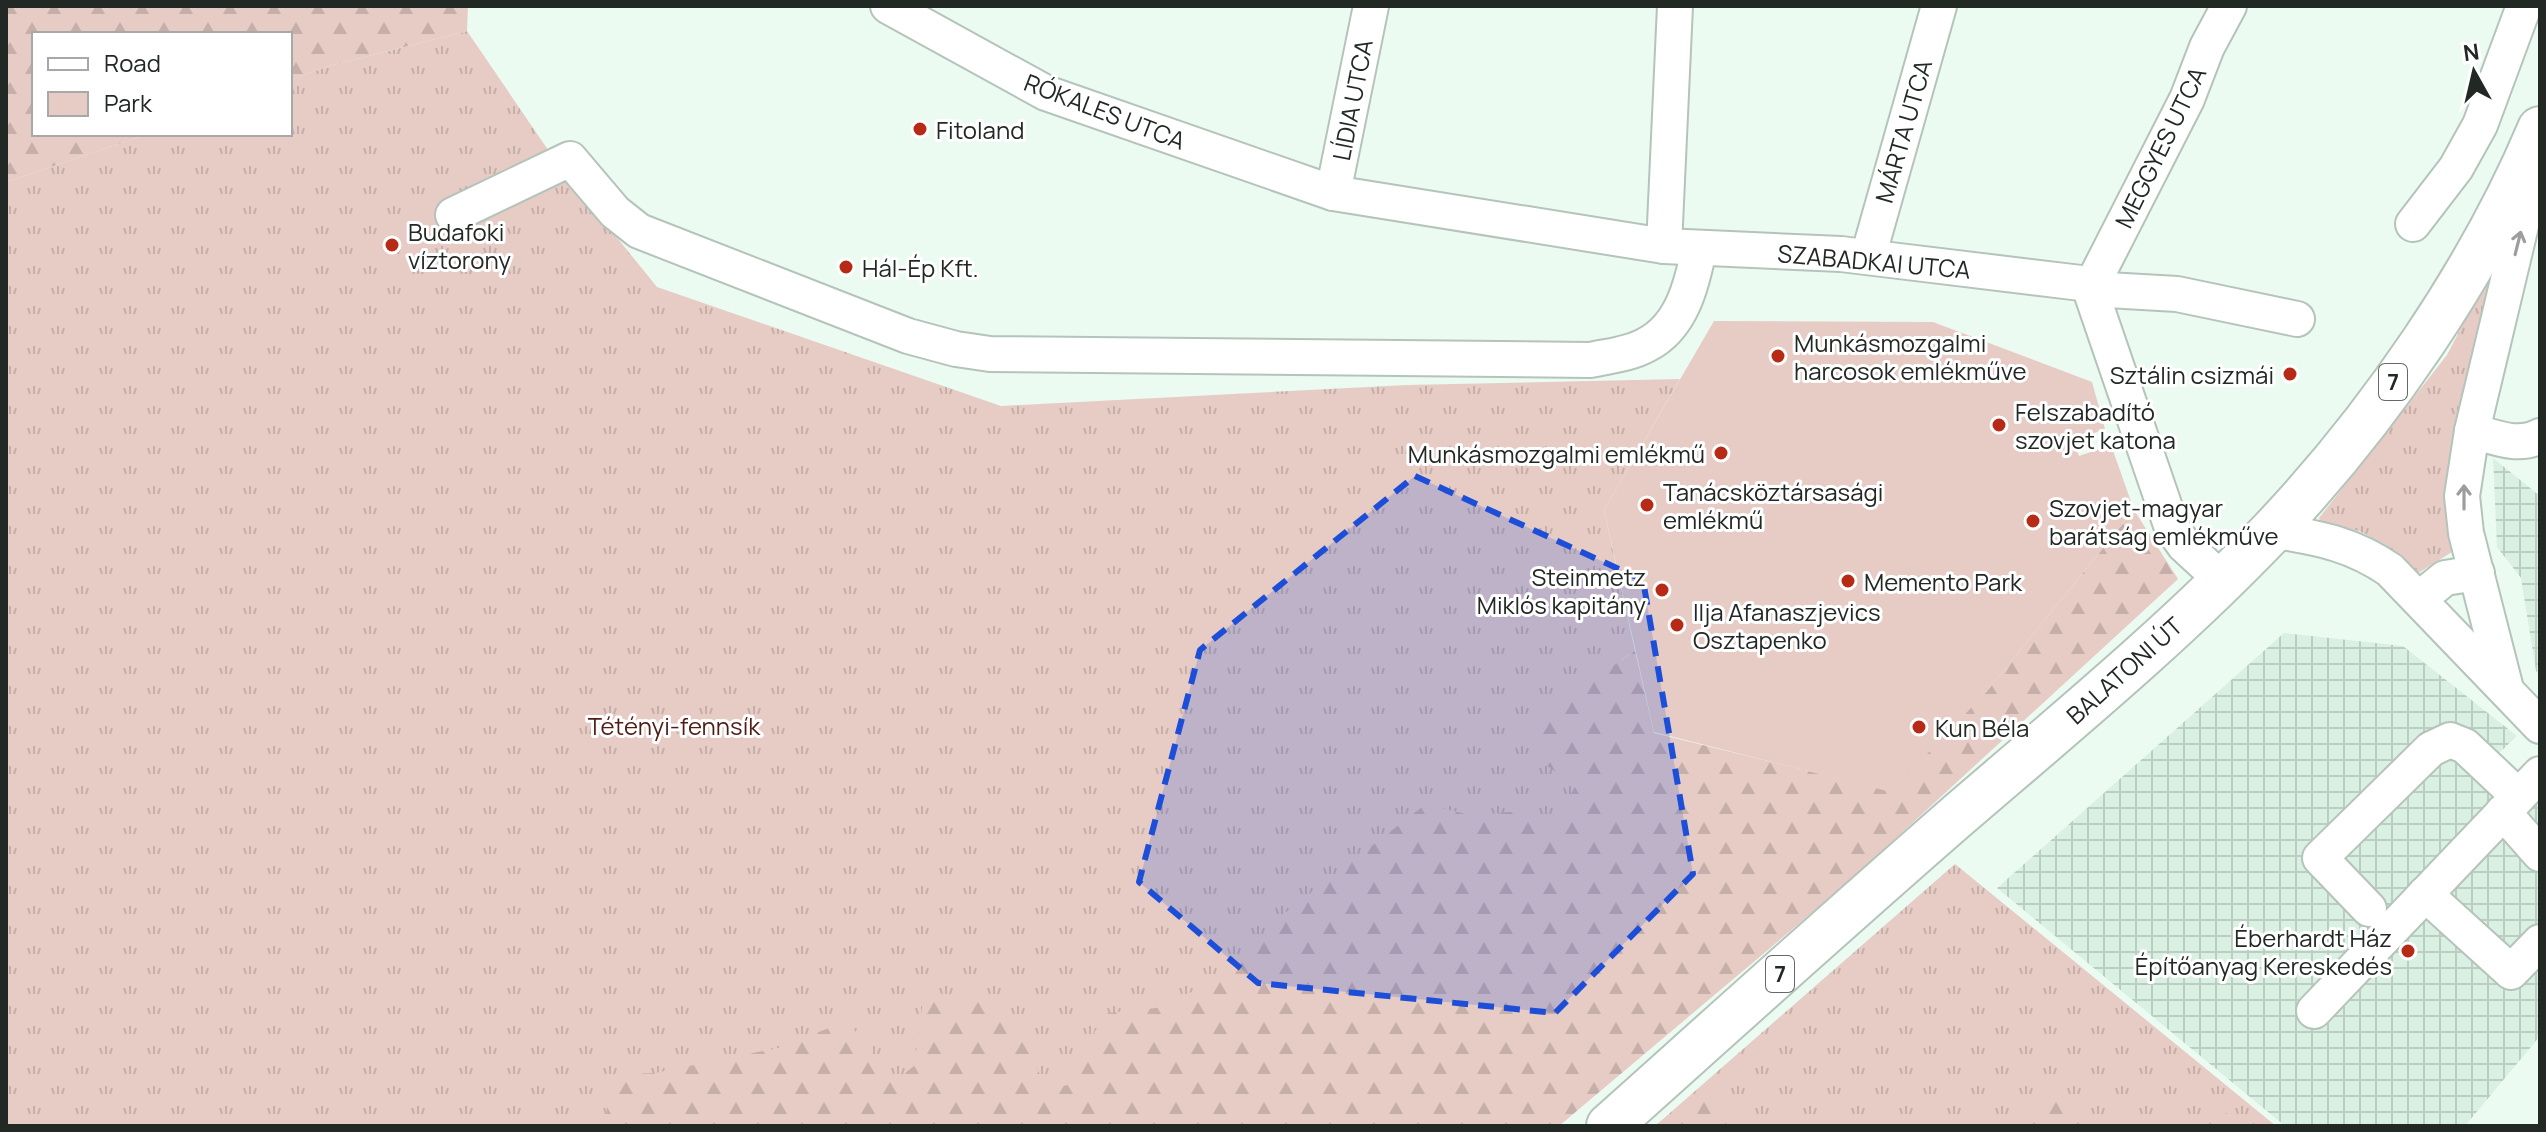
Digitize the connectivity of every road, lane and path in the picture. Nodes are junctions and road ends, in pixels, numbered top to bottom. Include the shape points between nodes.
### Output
1 (888, 6) edge
2 (1371, 6) edge
3 (1675, 6) edge
4 (1939, 6) edge
5 (2229, 6) edge
6 (2524, 6) edge
7 (2540, 129) edge
8 (2540, 146) edge
9 (1333, 193) junction
10 (453, 215) dead end
11 (2413, 224) dead end
12 (1664, 246) junction
13 (1699, 249) junction
14 (1868, 257) junction
15 (2090, 289) junction
16 (2297, 319) dead end
17 (2472, 431) junction
18 (2540, 436) edge
19 (2272, 530) junction
20 (2477, 573) junction
21 (2222, 580) junction
22 (2419, 599) junction
23 (2506, 689) junction
24 (2540, 726) edge
25 (2520, 794) edge
26 (2540, 854) edge
27 (2425, 894) junction
28 (2369, 909) dead end
29 (2540, 942) edge
30 (2314, 1011) dead end
31 (1609, 1126) edge

1 - 9 street, RÓKALES UTCA via 1046,93
2 - 9 street, LÍDIA UTCA
3 - 12 street
4 - 14 street, MÁRTA UTCA
5 - 15 street, MEGGYES UTCA
6 - 11 street via 2480,125 2456,168
7 - 19 main road, BALATONI ÚT / 7 via 2473,263 2437,319 2370,414
17 -> 8 street
9 - 12 street, SZABADKAI UTCA
10 - 13 street via 570,159 615,212 639,231 908,336 990,354 1591,360 1647,345 1668,327 1685,304
12 - 13 street, SZABADKAI UTCA
13 - 14 street, SZABADKAI UTCA
14 - 15 street, SZABADKAI UTCA via 2081,283
15 - 16 street, SZABADKAI UTCA via 2177,294
15 - 21 street via 2172,528
17 - 18 street via 2517,442
20 -> 17 street via 2462,496
19 - 21 main road, BALATONI ÚT / 7
19 - 22 street via 2367,554
20 - 22 street via 2445,578
20 - 23 street
21 - 31 main road, BALATONI ÚT / 7
22 - 23 street
23 - 24 street
25 - 26 street
25 - 27 street
25 - 28 street via 2465,746 2450,740 2431,749 2320,858
27 - 29 street via 2511,972
27 - 30 street

